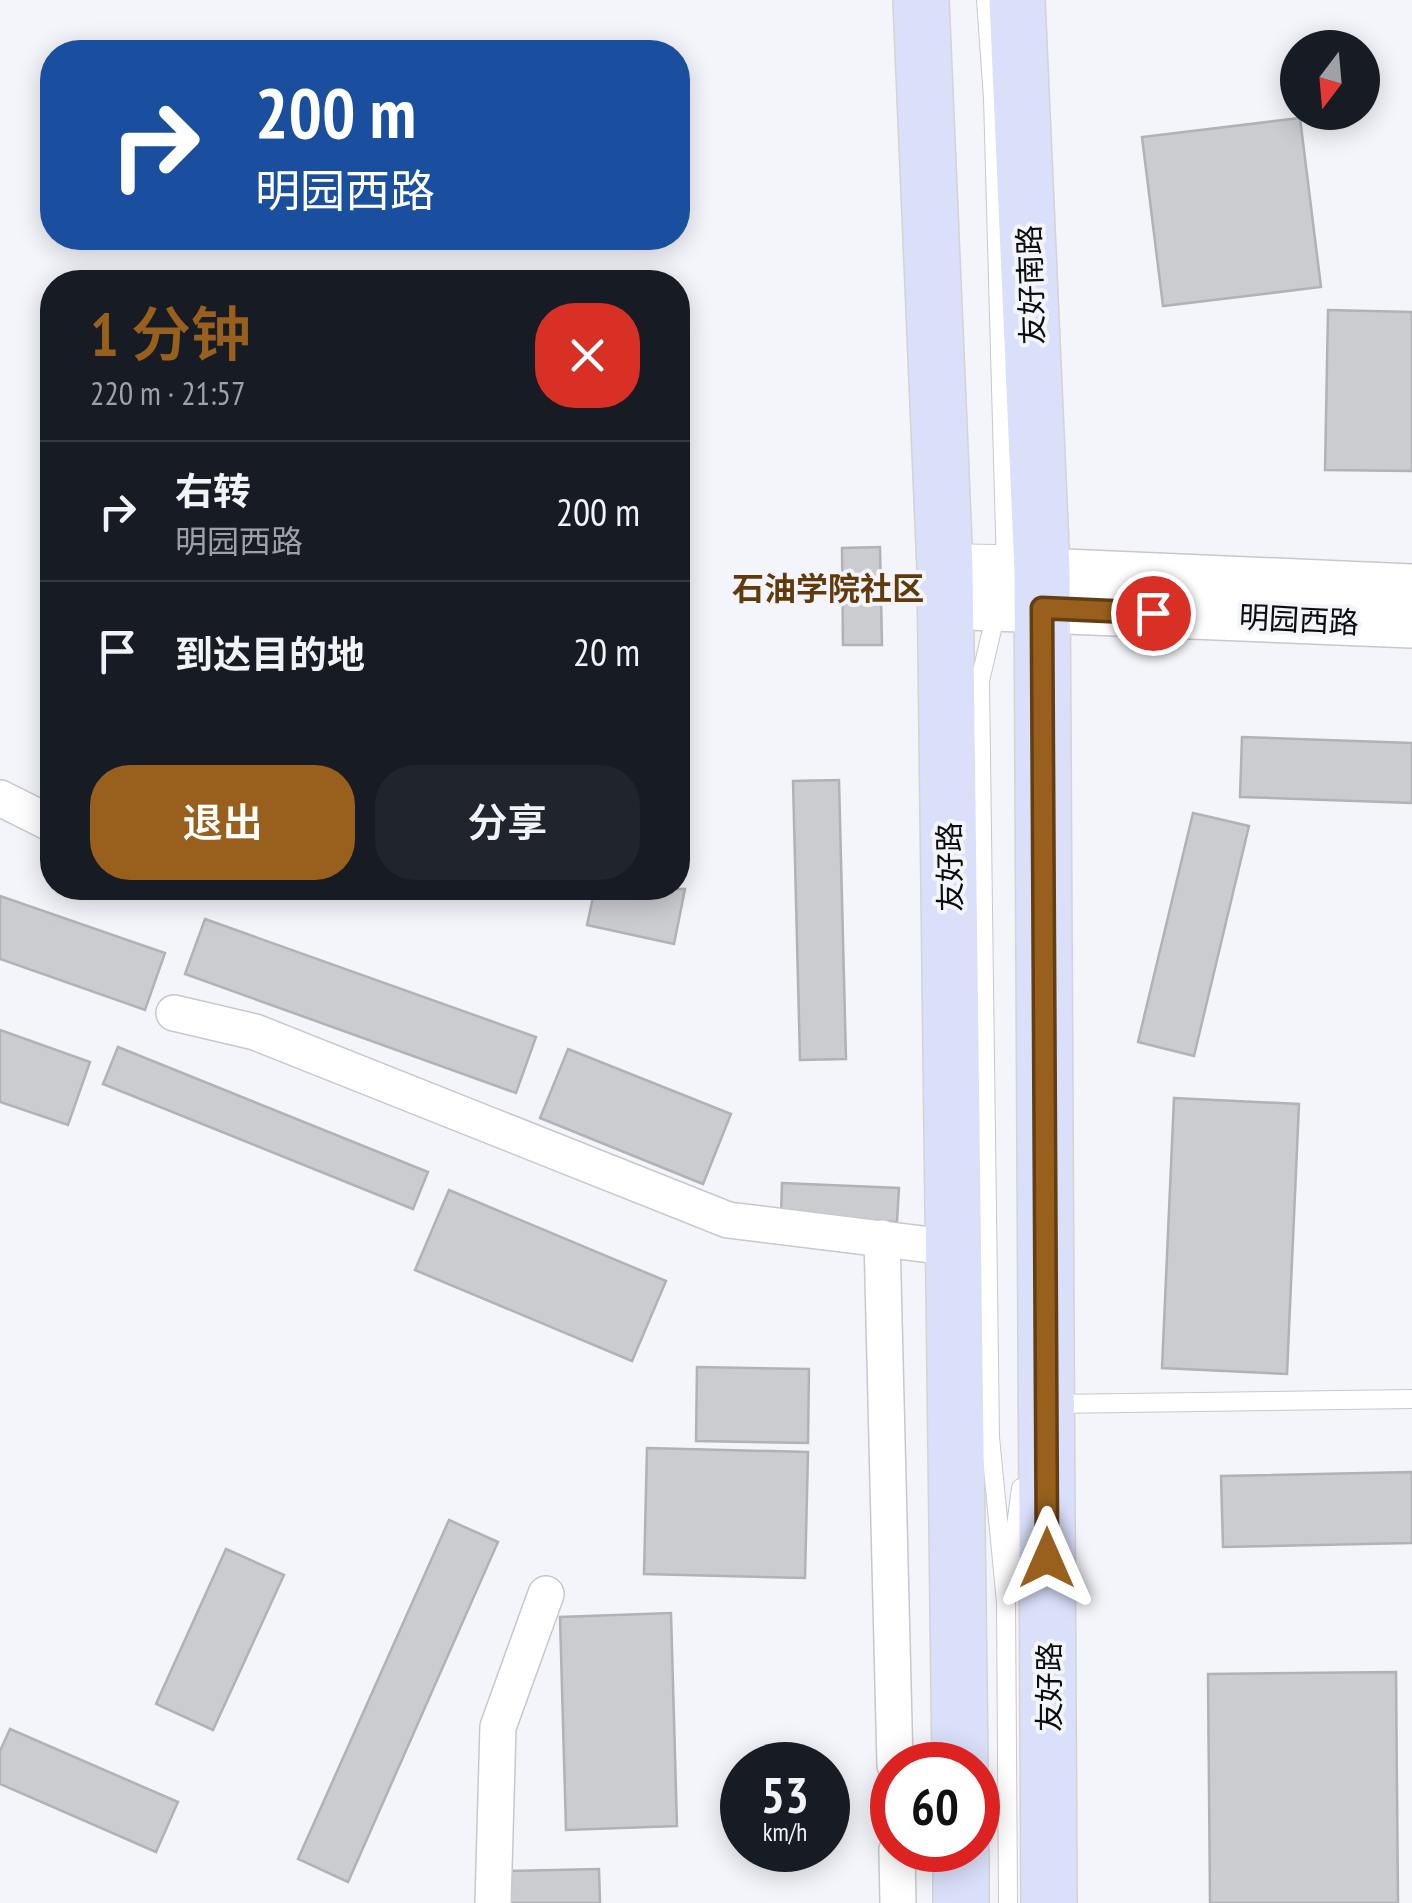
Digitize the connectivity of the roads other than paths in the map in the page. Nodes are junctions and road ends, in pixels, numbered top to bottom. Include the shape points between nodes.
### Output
1 (921, 0) edge
2 (986, 0) edge
3 (1017, 0) edge
4 (1412, 587) edge
5 (1001, 595) junction
6 (1412, 625) edge
7 (1023, 681) dead end
8 (0, 798) edge
9 (40, 818) edge
10 (174, 1013) dead end
11 (882, 1238) junction
12 (955, 1248) junction
13 (1036, 1397) junction
14 (1412, 1399) edge
15 (1022, 1465) dead end
16 (546, 1594) dead end
17 (1006, 1602) junction
18 (894, 1742) edge
19 (960, 1742) edge
20 (897, 1872) edge
21 (961, 1872) edge
22 (493, 1903) edge
23 (898, 1903) edge
24 (962, 1903) edge
25 (1008, 1903) edge
26 (1049, 1903) edge

1 - 5 main road
2 - 5 lane
3 - 5 main road, 友好南路
4 - 5 street, 明园西路
5 - 6 street, 明园西路
5 - 12 main road, 友好路
5 - 13 main road, 友好路
5 - 17 lane via 980,681 980,721 990,1437
7 - 13 lane
8 - 9 street
10 - 11 street via 255,1032 728,1220
11 - 12 street
11 - 18 street
12 - 19 main road, 友好路
13 - 14 lane
13 - 26 main road, 友好路
15 - 17 lane
16 - 22 street via 498,1727
17 - 25 lane
20 - 23 street
21 - 24 main road

